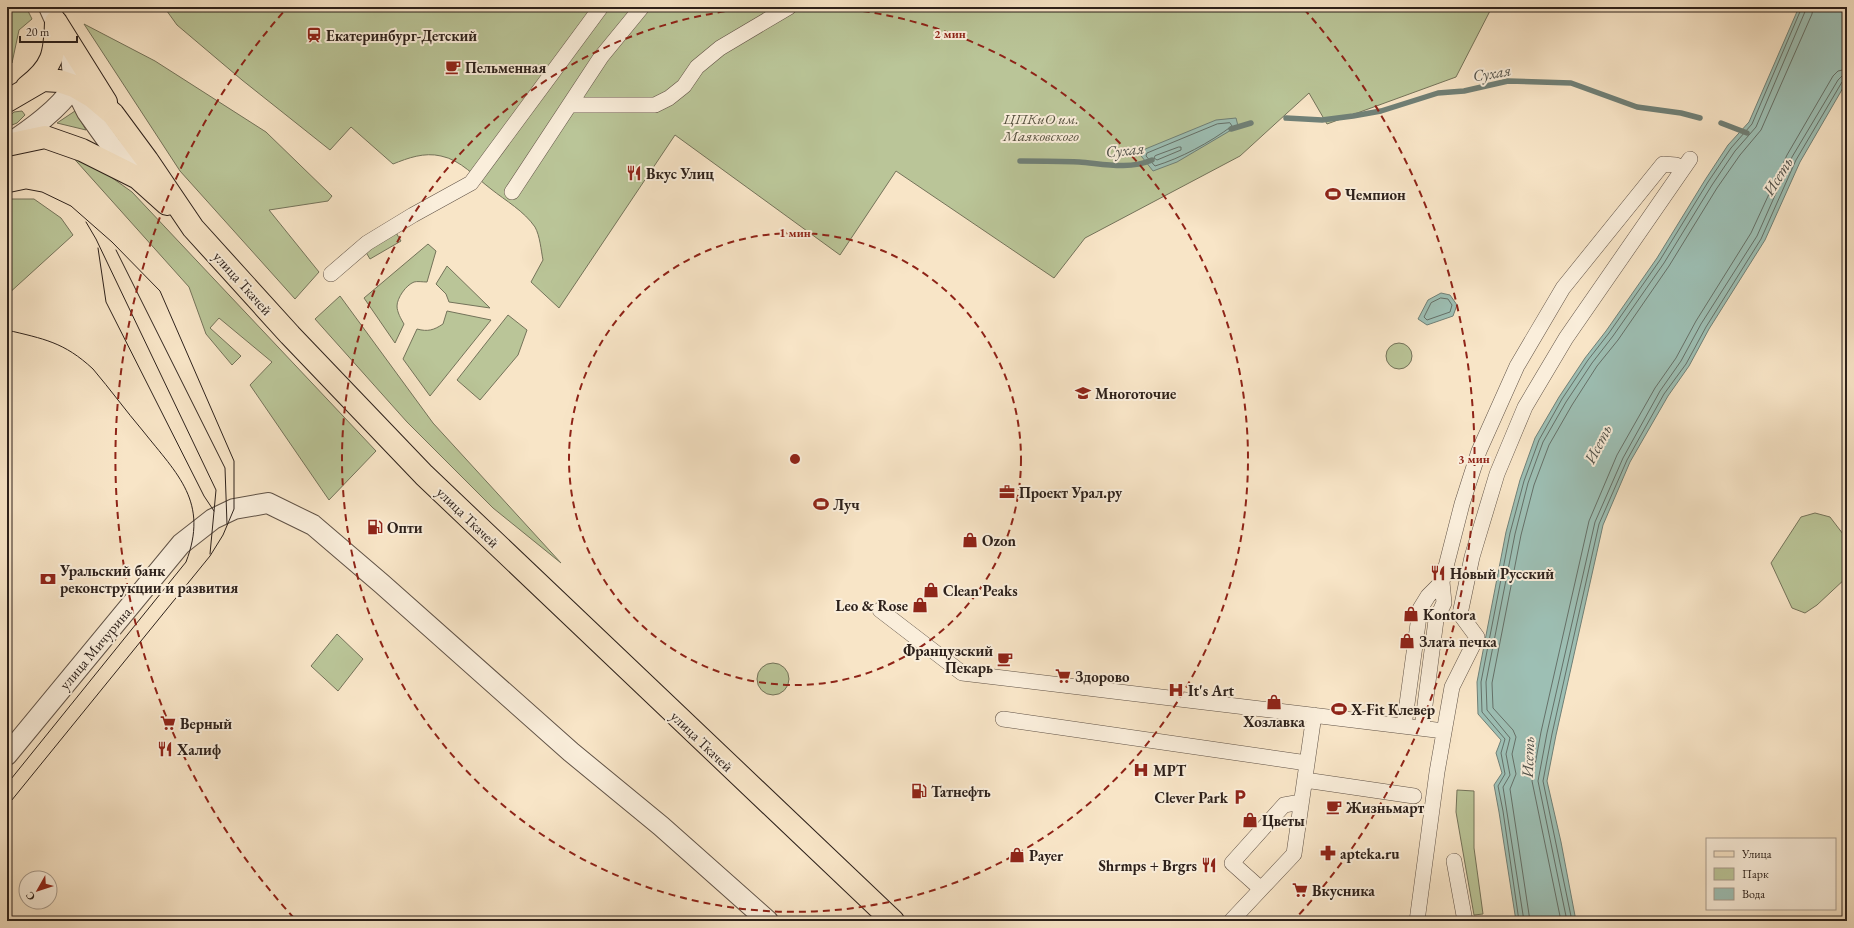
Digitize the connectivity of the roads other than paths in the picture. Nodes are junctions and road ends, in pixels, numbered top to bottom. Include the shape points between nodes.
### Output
1 (601, 7) edge
2 (642, 7) edge
3 (789, 7) edge
4 (53, 15) edge
5 (74, 86) junction
6 (14, 96) edge
7 (571, 105) junction
8 (113, 114) junction
9 (7, 145) edge
10 (1690, 159) dead end
11 (1676, 165) dead end
12 (138, 178) junction
13 (512, 192) dead end
14 (193, 228) junction
15 (331, 274) dead end
16 (1442, 582) junction
17 (880, 610) dead end
18 (1314, 715) junction
19 (1003, 719) dead end
20 (1404, 726) junction
21 (1422, 728) junction
22 (1444, 731) junction
23 (7, 755) edge
24 (1307, 763) junction
25 (1304, 780) junction
26 (1414, 796) dead end
27 (1301, 802) junction
28 (1454, 861) dead end
29 (1261, 889) junction
30 (768, 921) edge
31 (893, 921) edge
32 (1231, 921) edge
33 (1417, 921) edge
34 (1465, 921) edge

1 - 15 street via 471,183 367,243
2 - 7 street via 601,57
3 - 7 street via 720,48 697,67 684,86 655,105
4 - 5 street via 71,56
4 - 6 main road via 54,55 40,76
4 - 8 main road
5 - 6 main road, улица Ткачей via 59,81 43,80
5 - 8 main road, улица Ткачей via 93,97
5 - 9 street via 65,99
5 - 12 street via 86,112
7 - 13 street
8 - 14 main road, улица Ткачей
9 - 12 main road via 45,137 82,150
10 - 22 street via 1566,338 1525,407 1497,474 1472,557 1460,614 1477,637 1452,686
11 - 16 street via 1663,164 1598,243 1563,288 1517,366 1479,451
12 - 14 main road
14 - 31 main road, улица Ткачей via 424,476
16 - 20 street via 1428,596 1420,609
16 - 21 street via 1444,603 1436,620
17 - 18 street via 962,673
18 - 20 street
18 - 24 street
19 - 24 street
20 - 21 street
21 - 22 street
22 - 33 street
23 - 30 street, улица Мичурина via 181,544 213,519 230,511 268,503 313,525
24 - 25 street
25 - 26 street
25 - 27 street
27 - 29 street via 1294,854
27 - 29 street via 1284,805 1232,863
28 - 34 street
29 - 32 street

